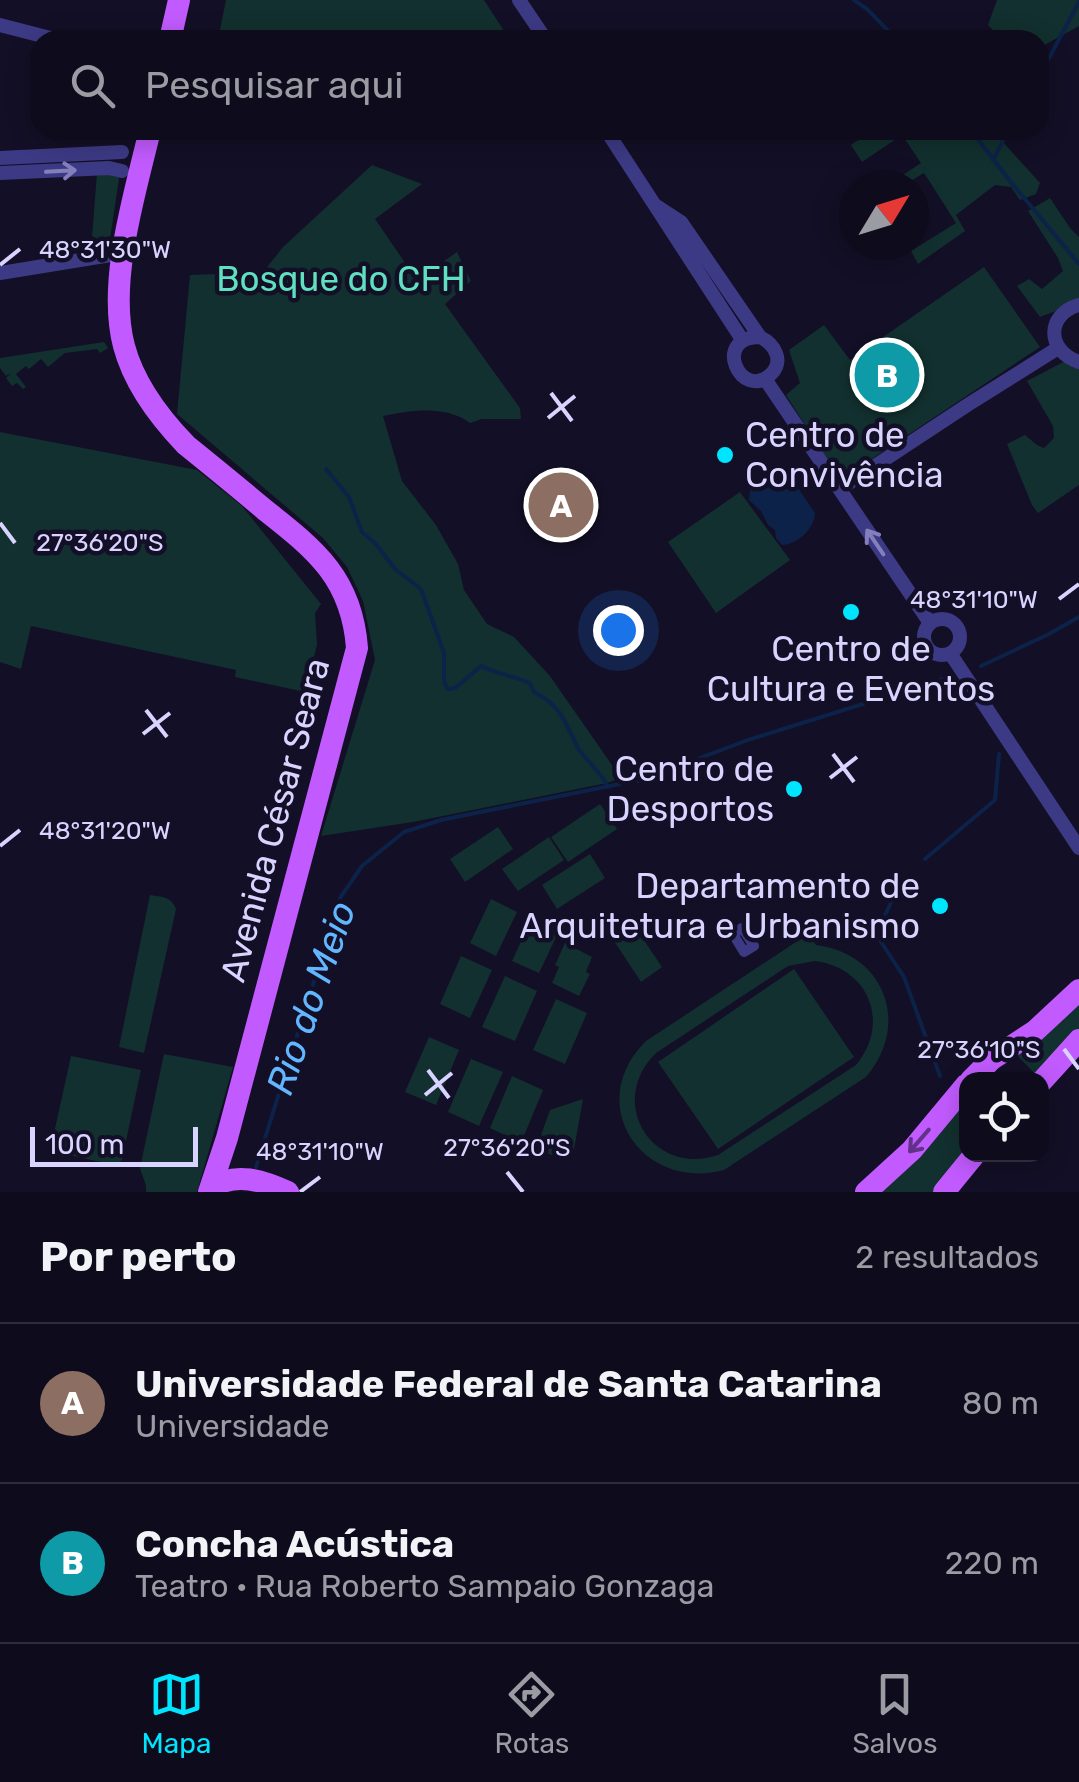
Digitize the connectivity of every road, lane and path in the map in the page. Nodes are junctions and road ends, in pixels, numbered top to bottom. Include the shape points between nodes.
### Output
1 (179, 0) edge
2 (519, 0) edge
3 (0, 25) edge
4 (172, 30) edge
5 (539, 30) edge
6 (30, 33) edge
7 (140, 140) edge
8 (146, 140) edge
9 (613, 140) edge
10 (122, 152) junction
11 (2, 162) edge
12 (130, 176) junction
13 (655, 205) junction
14 (123, 253) junction
15 (0, 273) edge
16 (1079, 305) edge
17 (760, 337) junction
18 (742, 341) junction
19 (1058, 348) junction
20 (1079, 362) edge
21 (766, 379) junction
22 (840, 489) junction
23 (930, 623) junction
24 (950, 653) junction
25 (1079, 848) edge
26 (1079, 976) edge
27 (1079, 990) edge
28 (1054, 1014) junction
29 (1079, 1040) edge
30 (979, 1072) edge
31 (1049, 1073) edge
32 (959, 1094) edge
33 (227, 1138) junction
34 (968, 1162) edge
35 (240, 1178) junction
36 (210, 1190) edge
37 (288, 1192) edge
38 (866, 1192) edge
39 (944, 1192) edge

1 - 4 main road
2 - 5 street
3 - 6 street
7 - 10 street
8 - 12 main road, Avenida César Seara
9 - 13 street
10 - 11 street
10 - 12 street via 120,162
11 -> 12 street via 109,168
12 - 14 main road, Avenida César Seara
13 - 17 street via 681,222
13 - 18 street
14 - 15 street
14 - 33 main road, Avenida César Seara via 124,344 148,398 186,445 320,557 343,589 356,630 350,682
16 - 19 street via 1056,324
17 - 18 street
17 - 21 street via 776,352 776,368
18 - 21 street via 733,357 736,370 752,381
19 - 20 street
19 - 22 street
21 - 22 street
23 -> 22 street
23 - 24 street via 924,632 928,649
23 - 24 street via 943,618 956,624 961,636
24 - 25 street
26 - 28 street
27 - 28 main road
28 - 30 main road
29 - 31 main road
32 -> 38 main road
33 - 35 main road via 231,1168
33 - 36 main road, Avenida César Seara
34 - 39 main road
35 - 36 main road
35 - 37 main road

